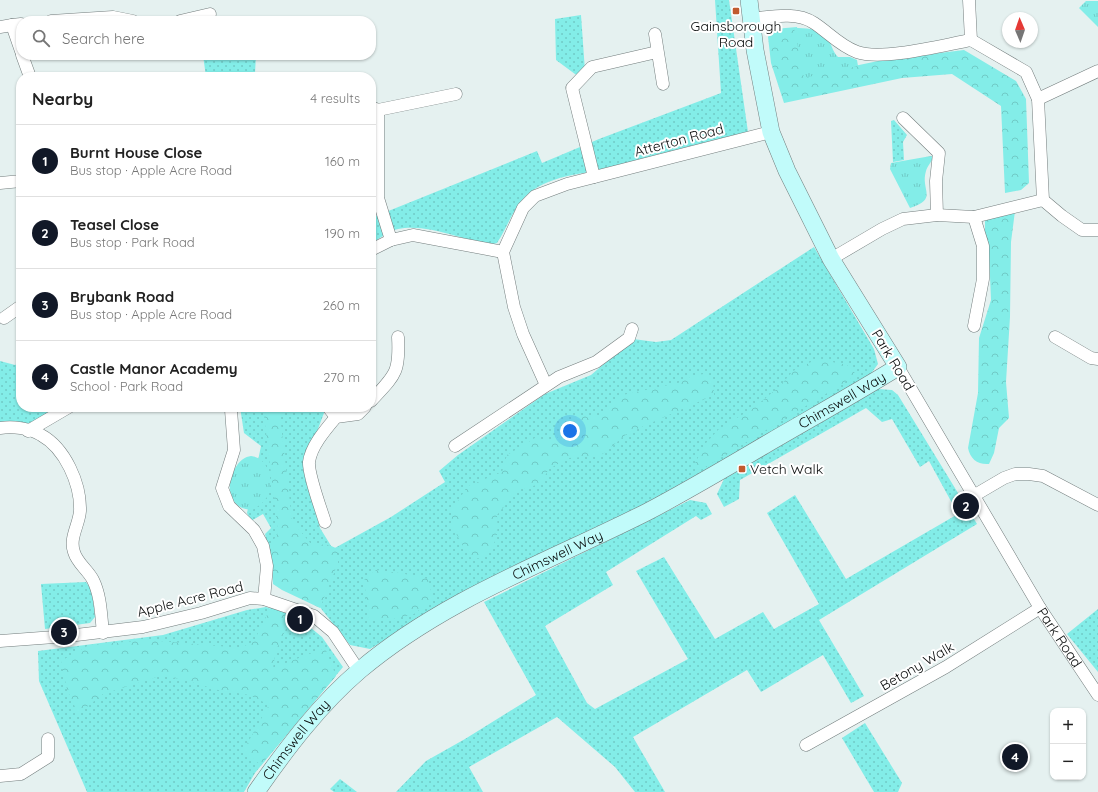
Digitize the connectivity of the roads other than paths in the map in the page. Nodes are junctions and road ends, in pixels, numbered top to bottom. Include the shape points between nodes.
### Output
1 (749, 0) edge
2 (969, 0) edge
3 (210, 14) dead end
4 (201, 16) edge
5 (751, 19) junction
6 (16, 25) edge
7 (0, 27) edge
8 (655, 34) dead end
9 (972, 40) junction
10 (657, 52) junction
11 (24, 60) edge
12 (1098, 71) edge
13 (28, 72) edge
14 (663, 84) dead end
15 (456, 94) dead end
16 (1038, 99) junction
17 (376, 109) edge
18 (902, 118) dead end
19 (771, 132) junction
20 (376, 139) edge
21 (594, 178) junction
22 (16, 181) edge
23 (0, 183) edge
24 (1043, 200) junction
25 (937, 215) junction
26 (974, 217) junction
27 (1098, 230) edge
28 (391, 240) junction
29 (376, 248) edge
30 (504, 252) junction
31 (831, 259) junction
32 (16, 310) edge
33 (4, 318) dead end
34 (974, 326) dead end
35 (632, 329) dead end
36 (398, 337) dead end
37 (1055, 337) dead end
38 (1098, 359) edge
39 (898, 367) junction
40 (546, 385) junction
41 (376, 395) edge
42 (60, 412) edge
43 (231, 412) edge
44 (332, 412) edge
45 (360, 412) edge
46 (336, 417) junction
47 (0, 428) edge
48 (28, 431) junction
49 (455, 446) dead end
50 (975, 495) junction
51 (1098, 505) edge
52 (325, 522) dead end
53 (264, 599) junction
54 (1040, 608) junction
55 (102, 633) junction
56 (0, 642) edge
57 (359, 670) junction
58 (1098, 695) edge
59 (48, 739) dead end
60 (806, 745) dead end
61 (0, 776) edge
62 (256, 792) edge

1 - 5 street, Park Road
2 - 9 street
3 - 4 street
5 - 9 street via 792,16 806,19 856,52 878,56
5 - 19 street, Park Road
6 - 7 street
8 - 10 street
9 - 16 street via 1026,72
10 - 14 street
10 - 21 street via 592,67 572,88
11 - 13 street
12 - 16 street
15 - 17 street
16 - 24 street
18 - 25 street via 939,152 936,181
19 - 21 street, Atterton Road
19 - 31 street, Park Road
20 - 28 street via 378,198
21 - 30 street, Atterton Road via 566,184 535,196 523,208
22 - 23 street
24 - 26 street
24 - 27 street via 1082,230
25 - 26 street
25 - 31 street via 903,219
26 - 34 street via 983,246 983,279
28 - 29 street
28 - 30 street via 413,235
30 - 40 street via 514,307
31 - 39 street, Park Road
32 - 33 street
35 - 40 street via 629,338 596,362
36 - 41 street via 399,358 395,374
37 - 38 street via 1091,358
39 - 50 street, Park Road
39 - 57 street, Chimswell Way via 705,482 446,610 409,633
40 - 49 street
42 - 48 street
43 - 53 street via 234,450 222,488 229,506 254,530 264,546 267,566
44 - 46 street
45 - 46 street
46 - 52 street via 319,438 309,462 316,497
47 - 48 street via 12,426
48 - 55 street via 41,435 55,446 70,468 77,487 80,511 73,533 73,552 92,578 98,594
50 - 51 street via 1004,478 1015,474 1029,474 1043,476
50 - 54 street, Park Road
53 - 55 street, Apple Acre Road via 250,598 143,627
53 - 57 street, Apple Acre Road via 314,616 333,632
54 - 58 street, Park Road
54 - 60 street, Betony Walk via 946,667
55 - 56 street, Apple Acre Road
57 - 62 street, Chimswell Way via 300,734
59 - 61 street via 48,757 21,774

